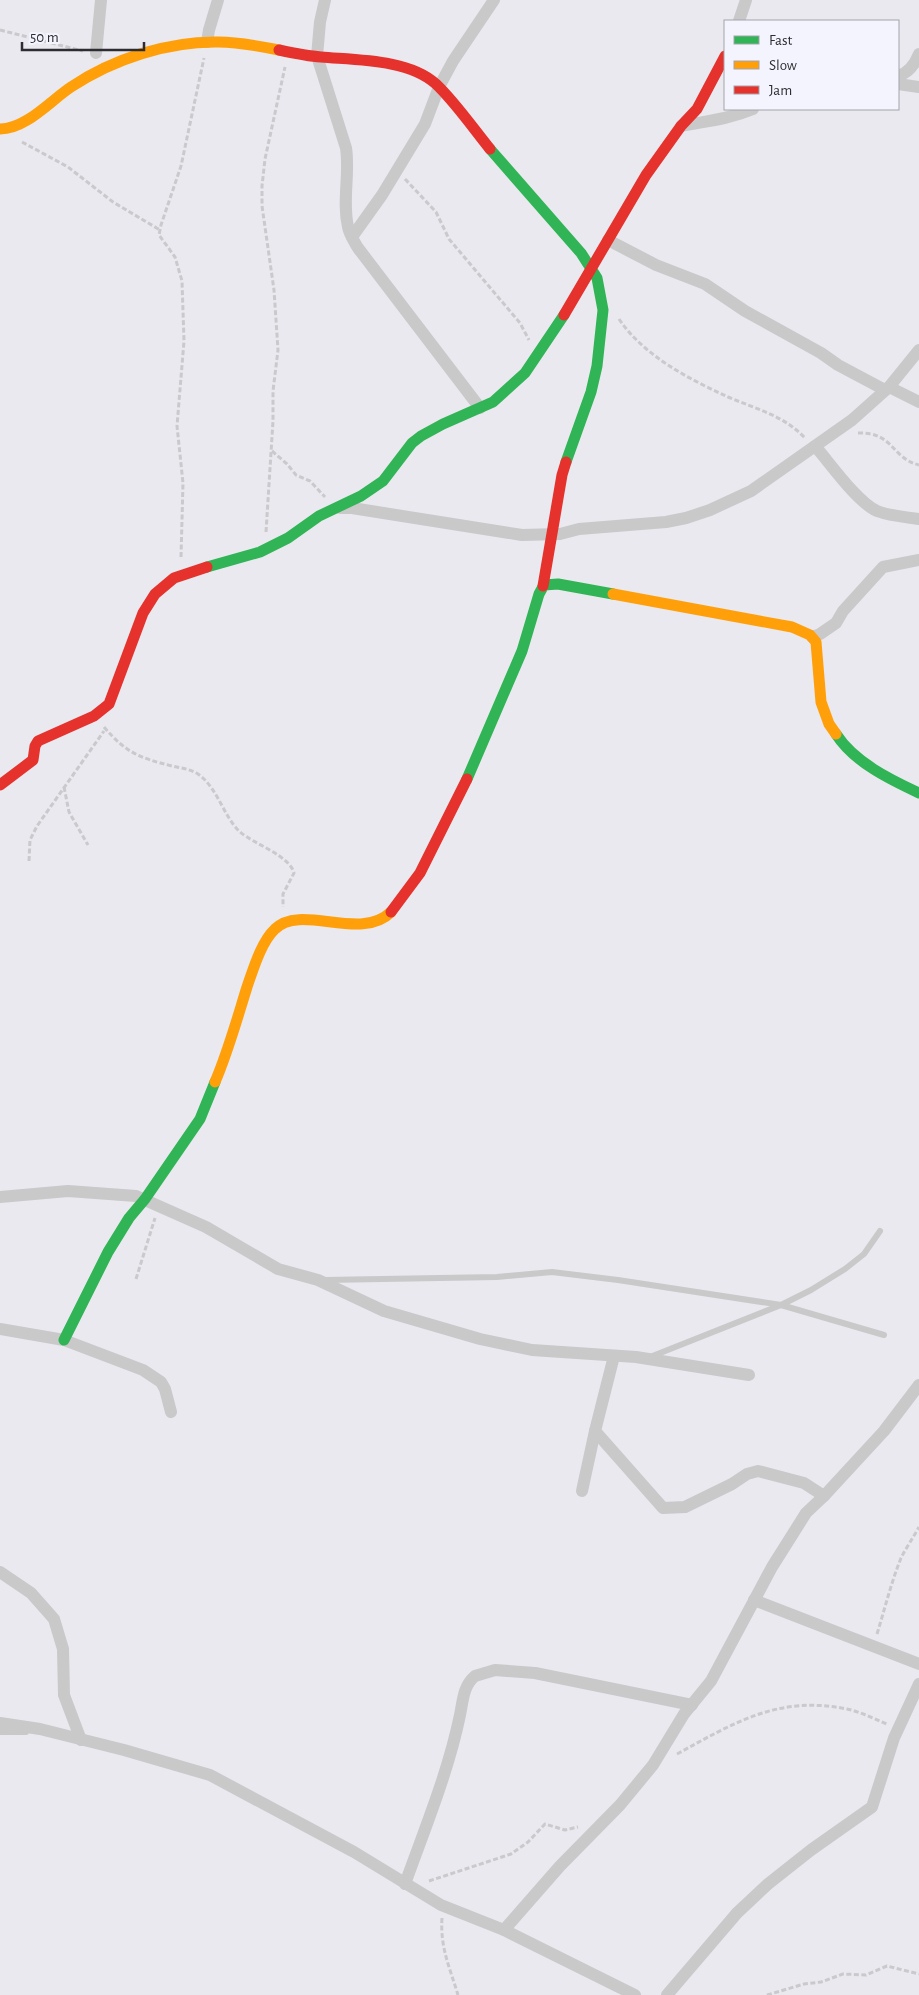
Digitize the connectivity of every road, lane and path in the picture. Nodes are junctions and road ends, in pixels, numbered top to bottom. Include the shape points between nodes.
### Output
1 (101, 0) edge
2 (218, 0) edge
3 (325, 0) edge
4 (494, 0) edge
5 (746, 0) edge
6 (739, 20) edge
7 (0, 30) edge
8 (207, 42) junction
9 (286, 51) junction
10 (96, 53) joint
11 (919, 54) edge
12 (317, 56) junction
13 (724, 58) edge
14 (899, 76) edge
15 (899, 84) edge
16 (439, 87) junction
17 (919, 87) edge
18 (750, 110) edge
19 (681, 126) junction
20 (3, 129) edge
21 (397, 172) junction
22 (160, 230) junction
23 (352, 237) junction
24 (608, 240) junction
25 (592, 267) junction
26 (617, 314) dead end
27 (919, 350) edge
28 (537, 356) junction
29 (887, 389) junction
30 (919, 402) edge
31 (480, 408) junction
32 (831, 436) junction
33 (815, 446) junction
34 (271, 451) junction
35 (919, 465) edge
36 (336, 509) junction
37 (919, 519) edge
38 (552, 534) junction
39 (260, 552) junction
40 (919, 560) edge
41 (180, 575) junction
42 (542, 586) junction
43 (812, 636) junction
44 (94, 716) junction
45 (105, 728) junction
46 (0, 785) edge
47 (64, 786) junction
48 (919, 793) edge
49 (88, 846) dead end
50 (29, 861) dead end
51 (283, 922) junction
52 (0, 1197) edge
53 (145, 1199) junction
54 (159, 1205) junction
55 (880, 1231) dead end
56 (136, 1279) dead end
57 (318, 1280) junction
58 (781, 1305) junction
59 (0, 1329) edge
60 (884, 1335) dead end
61 (64, 1340) junction
62 (614, 1356) junction
63 (646, 1359) junction
64 (749, 1375) dead end
65 (919, 1385) edge
66 (913, 1403) edge
67 (171, 1412) dead end
68 (595, 1431) junction
69 (582, 1491) dead end
70 (824, 1496) junction
71 (919, 1527) edge
72 (0, 1572) edge
73 (754, 1600) junction
74 (874, 1646) junction
75 (919, 1664) edge
76 (919, 1684) edge
77 (692, 1705) junction
78 (0, 1723) edge
79 (898, 1728) junction
80 (40, 1729) junction
81 (0, 1732) edge
82 (81, 1740) junction
83 (653, 1765) junction
84 (579, 1827) dead end
85 (409, 1886) junction
86 (443, 1906) junction
87 (504, 1930) junction
88 (919, 1974) edge
89 (458, 1995) edge
90 (635, 1995) edge
91 (667, 1995) edge
92 (767, 1995) edge

1 - 10 street
2 - 8 street
3 - 12 street
4 - 16 street via 452,61
5 - 6 street
7 - 10 path
8 - 9 street
8 - 20 street via 157,50 103,69 16,127
8 - 22 path via 180,166
9 - 12 street
9 - 34 path via 262,186 278,350
11 - 14 street via 912,67
12 - 16 street via 396,65 429,77
12 - 23 street via 346,148 346,202
13 - 19 street via 697,109
15 - 17 street
16 - 21 street via 425,124
16 - 25 street
18 - 19 street via 727,119
19 - 24 street via 646,174
20 - 22 path via 68,167 113,202
21 - 23 street
21 - 28 path via 436,212 449,239 520,322
22 - 41 path via 160,236 175,257 182,281 184,322 177,426 183,482
23 - 31 street
24 - 25 street
24 - 29 street via 656,266 705,284 838,365
25 - 28 street
25 - 38 street via 600,286 603,310 596,366 591,392 562,475
26 - 33 path via 634,338 661,360 692,379 786,421
27 - 29 street
28 - 31 street via 509,389
29 - 30 street
29 - 32 street
31 - 36 street via 421,436 377,486
32 - 33 street
32 - 35 path via 876,435 903,457
33 - 37 street via 870,507 888,514
33 - 38 street via 751,491 694,516
34 - 36 path via 296,475 310,481
34 - 39 path via 266,531
36 - 38 street via 352,508 509,534
36 - 39 street
38 - 42 street
39 - 41 street
40 - 43 street via 883,567 836,623
41 - 44 street via 159,589 149,602 111,701
42 - 43 street via 558,584 792,628
42 - 51 street via 522,651 485,740 420,873 395,908 385,918 372,923
43 - 48 street via 822,708 830,726 863,761
44 - 45 path
44 - 46 street via 38,741 33,760
45 - 47 path
45 - 51 path via 119,744 136,755 199,775 240,832 293,868 294,874 283,894
47 - 49 path via 69,812
47 - 50 path via 31,836
51 - 53 street via 270,935 257,958 218,1076 200,1119
52 - 53 street via 68,1192
53 - 54 street
53 - 61 street via 108,1252
54 - 56 path
54 - 57 street via 206,1227 278,1270
55 - 58 lane via 864,1254 845,1269
57 - 58 lane via 496,1277 552,1272
57 - 62 street via 384,1311 480,1339 532,1350
58 - 60 lane
58 - 63 lane
59 - 61 street
61 - 67 street via 154,1376 165,1390
62 - 63 street
62 - 68 street
63 - 64 street
65 - 66 street
66 - 70 street
68 - 69 street
68 - 70 street via 663,1508 685,1507 758,1471 804,1483
70 - 73 street via 806,1513
71 - 74 path via 902,1556 889,1590
72 - 82 street via 31,1593 54,1619 63,1648 64,1695
73 - 74 street
73 - 77 street via 711,1681
74 - 75 street
76 - 79 street
77 - 83 street
77 - 85 street via 535,1673 496,1670 475,1676 465,1690 444,1773
78 - 80 street
79 - 83 path via 849,1709 810,1705 762,1712
79 - 91 street via 872,1807 768,1884 738,1913
80 - 81 lane
80 - 82 street
82 - 85 street via 213,1777 354,1852
83 - 87 street
84 - 85 path via 568,1830 545,1824 511,1854
85 - 86 street
86 - 87 street
86 - 89 path via 443,1949
87 - 90 street
88 - 92 path via 887,1966 866,1975 843,1974

